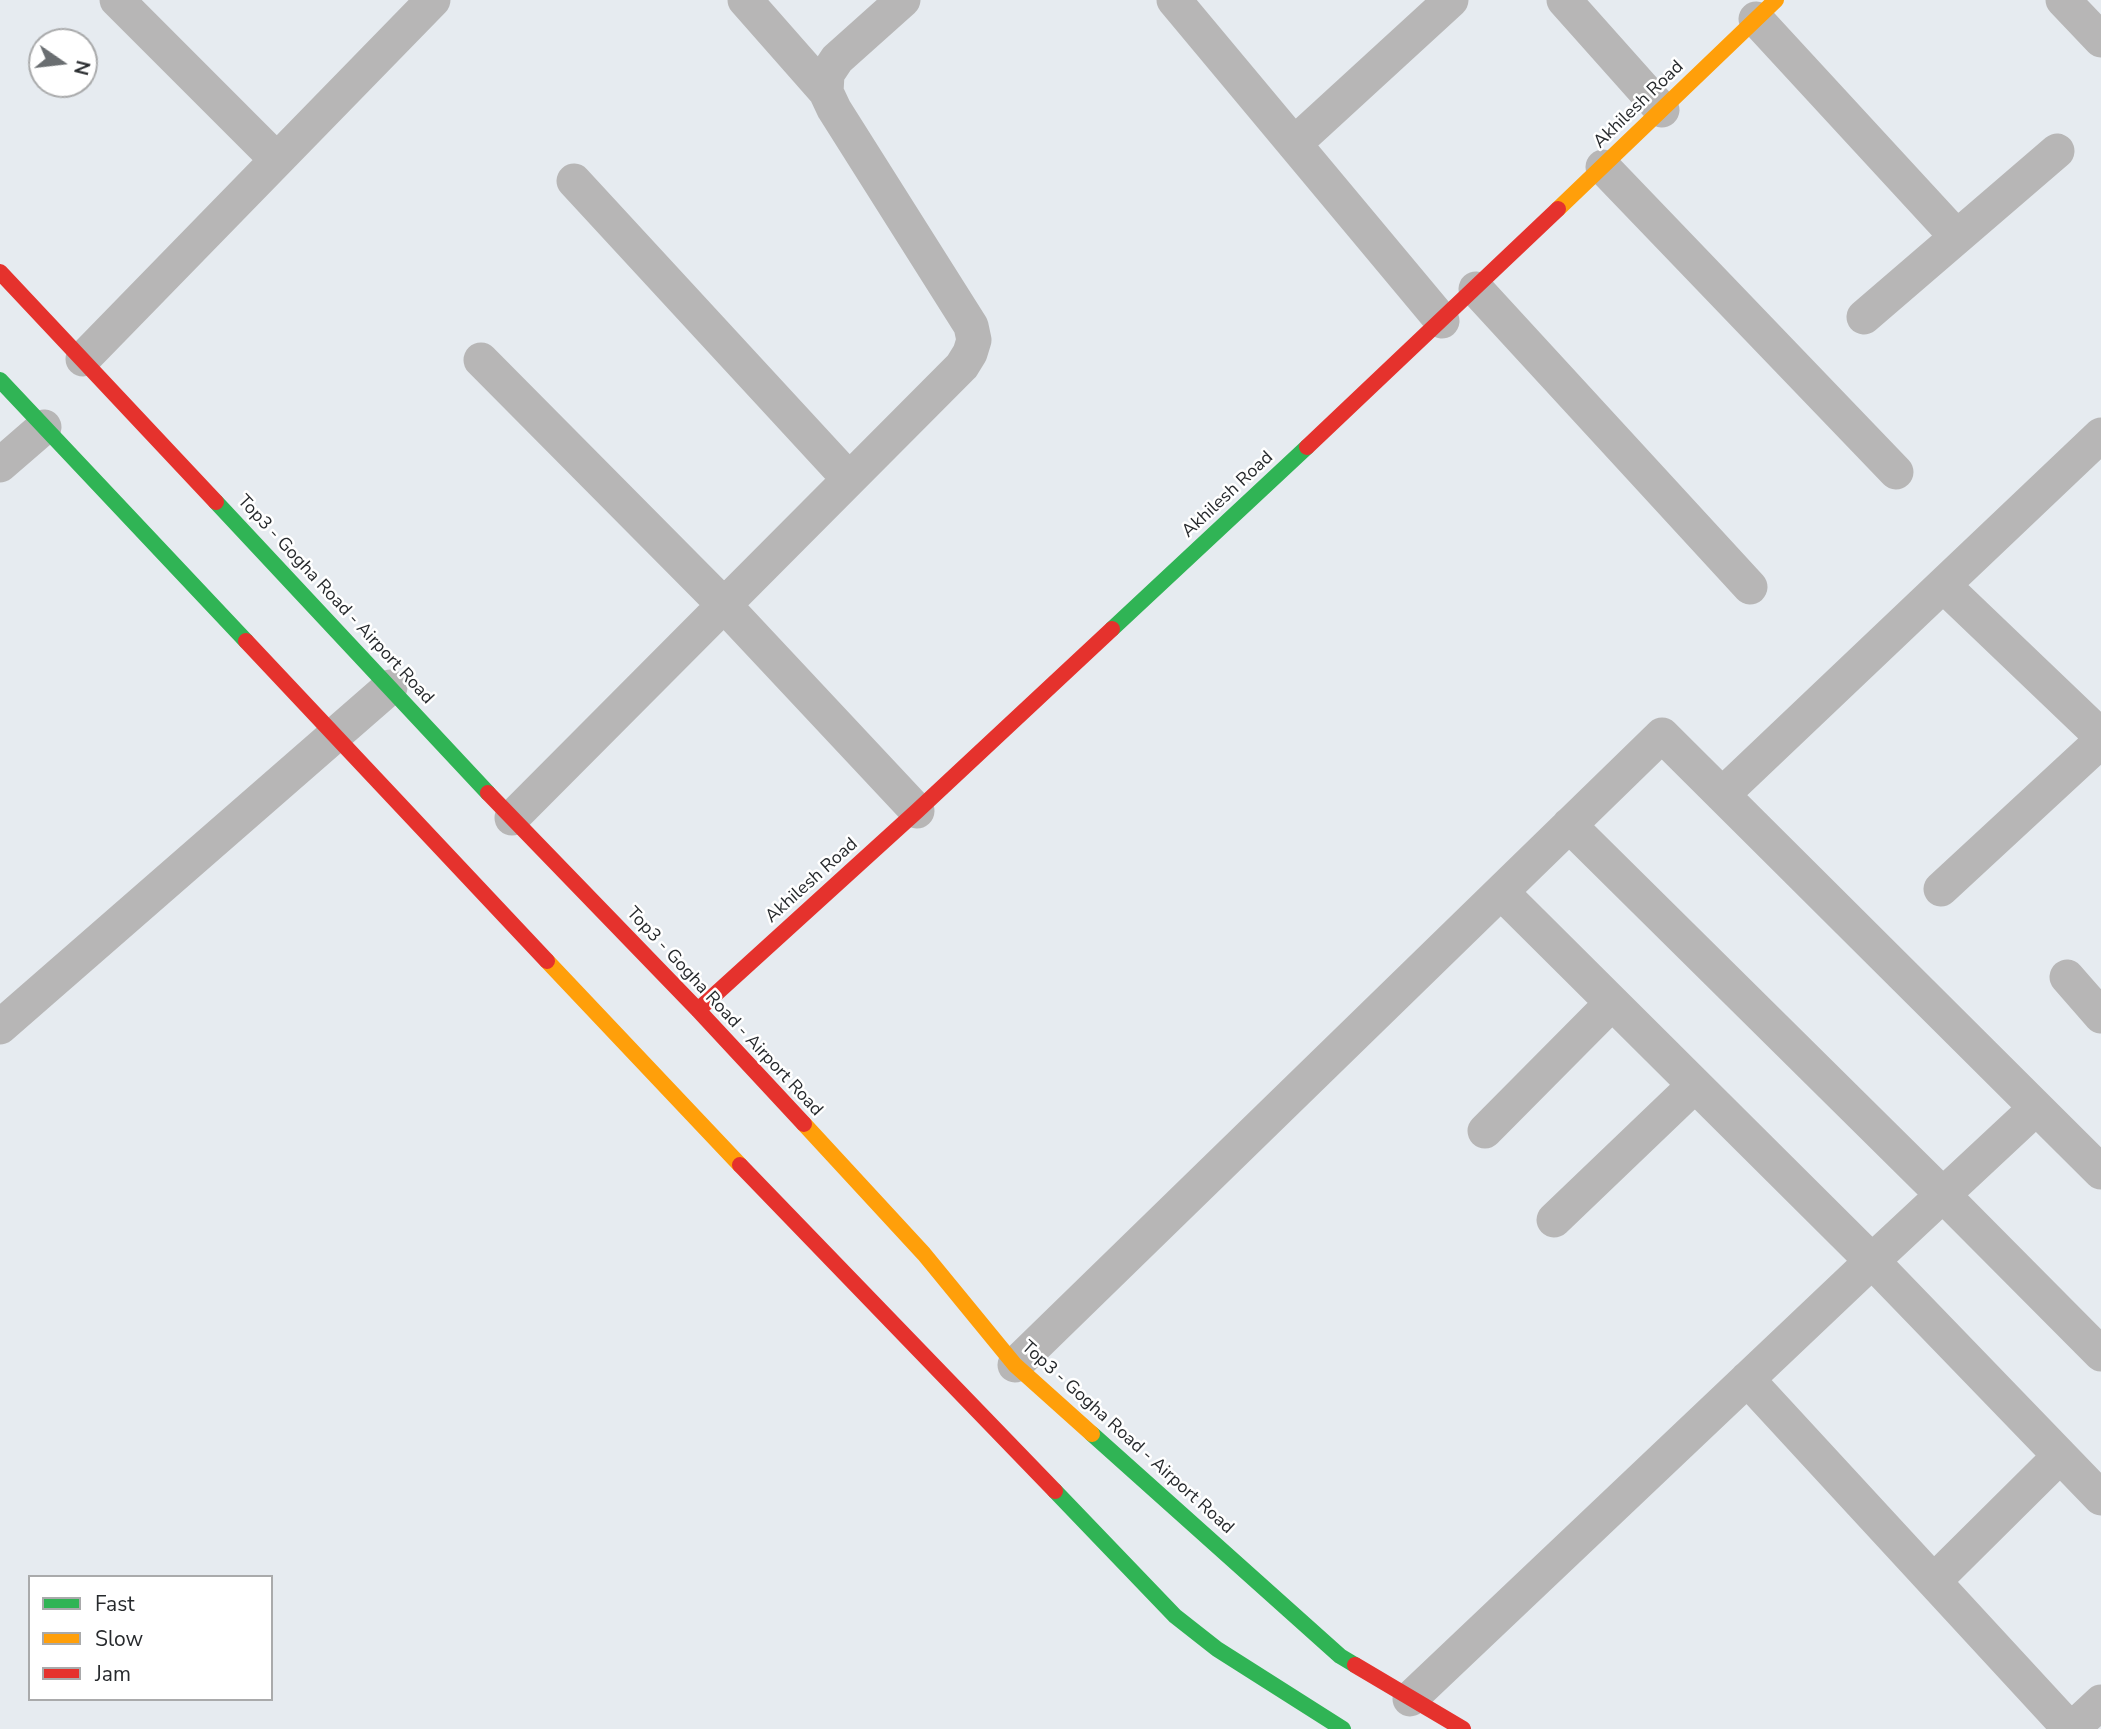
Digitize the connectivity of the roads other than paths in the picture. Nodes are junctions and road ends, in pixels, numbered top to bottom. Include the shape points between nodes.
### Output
1 (117, 0) edge
2 (433, 0) edge
3 (745, 0) edge
4 (903, 0) edge
5 (1174, 0) edge
6 (1451, 0) edge
7 (1564, 0) edge
8 (2063, 0) edge
9 (1766, 9) edge
10 (2101, 40) edge
11 (826, 92) junction
12 (1662, 110) junction
13 (1294, 144) junction
14 (2057, 151) dead end
15 (276, 160) junction
16 (1603, 167) junction
17 (574, 181) dead end
18 (1957, 237) junction
19 (0, 272) edge
20 (1476, 289) junction
21 (1864, 317) dead end
22 (1442, 321) junction
23 (83, 359) junction
24 (481, 360) dead end
25 (0, 380) edge
26 (44, 426) junction
27 (2101, 435) edge
28 (0, 465) edge
29 (1896, 472) dead end
30 (849, 479) junction
31 (1943, 585) junction
32 (1750, 587) dead end
33 (724, 605) junction
34 (390, 687) junction
35 (334, 735) junction
36 (2101, 738) edge
37 (1722, 795) junction
38 (917, 811) junction
39 (512, 818) junction
40 (1569, 825) junction
41 (1941, 890) dead end
42 (1501, 892) junction
43 (2067, 977) dead end
44 (1612, 1003) junction
45 (698, 1010) junction
46 (2101, 1016) edge
47 (0, 1027) edge
48 (1695, 1085) junction
49 (2036, 1108) junction
50 (1485, 1131) dead end
51 (2101, 1172) edge
52 (1943, 1195) junction
53 (1554, 1220) dead end
54 (1871, 1261) junction
55 (2101, 1354) edge
56 (1015, 1365) junction
57 (1747, 1379) junction
58 (2060, 1456) junction
59 (2101, 1498) edge
60 (1934, 1581) junction
61 (1410, 1699) junction
62 (2101, 1702) edge
63 (1343, 1729) edge
64 (1463, 1729) edge
65 (2071, 1729) edge

1 - 15 street
2 - 15 street
3 - 11 street
4 - 11 street via 837,59 827,74
5 - 13 street
6 - 13 street
7 - 12 street
8 - 10 street
9 - 12 main road, Akhilesh Road
9 - 18 street
11 - 30 street via 971,326 974,340 962,366
12 - 16 main road, Akhilesh Road
13 - 22 street
14 - 18 street
15 - 23 street
16 - 20 main road, Akhilesh Road
16 - 29 street
17 - 30 street
18 - 21 street
19 - 23 main road, Top3 - Gogha Road - Airport Road
20 - 22 main road, Akhilesh Road
20 - 32 street
22 - 38 main road, Akhilesh Road
23 - 34 main road, Top3 - Gogha Road - Airport Road
24 - 33 street
25 - 26 main road
26 - 28 street
26 - 35 main road
27 - 31 street
30 - 33 street
31 - 36 street
31 - 37 street
33 - 38 street
33 - 39 street
34 - 35 street
34 - 39 main road, Top3 - Gogha Road - Airport Road
35 - 47 street
35 - 63 main road via 1175,1616 1217,1649
36 - 41 street
37 - 40 street via 1662,735
37 - 49 street
38 - 45 main road, Akhilesh Road
39 - 45 main road, Top3 - Gogha Road - Airport Road
40 - 42 street
40 - 52 street
42 - 44 street
42 - 56 street
43 - 46 street
44 - 48 street
44 - 50 street
45 - 56 main road, Top3 - Gogha Road - Airport Road via 924,1254
48 - 53 street
48 - 54 street
49 - 51 street
49 - 52 street
52 - 54 street
52 - 55 street
54 - 57 street
54 - 58 street
56 - 61 main road, Top3 - Gogha Road - Airport Road via 1340,1656
57 - 60 street
57 - 61 street
58 - 59 street
58 - 60 street
60 - 65 street
61 - 64 main road, Top3 - Gogha Road - Airport Road
62 - 65 street

